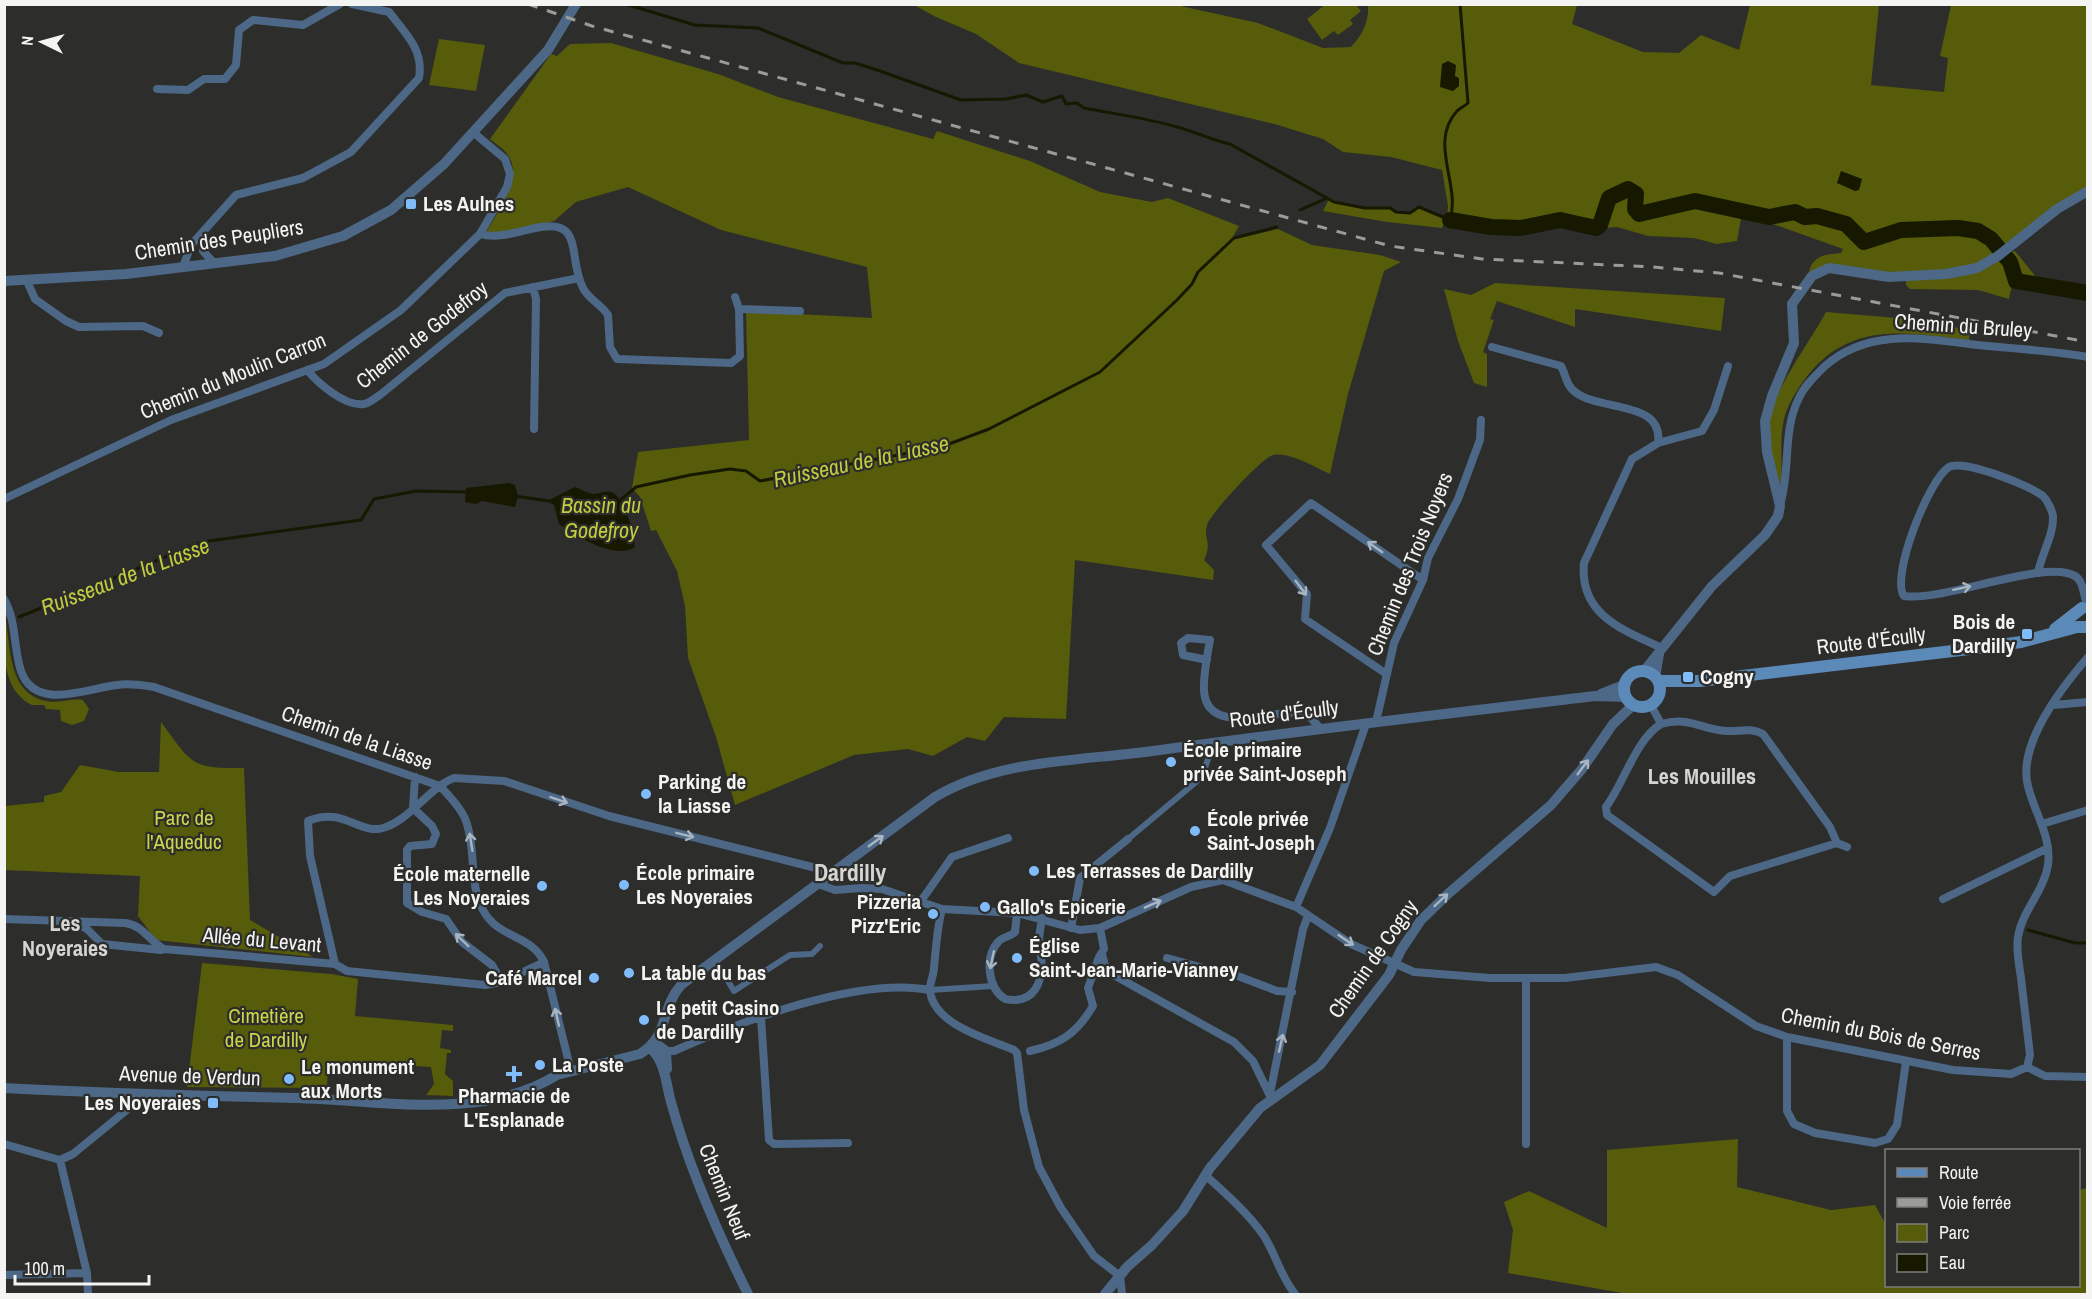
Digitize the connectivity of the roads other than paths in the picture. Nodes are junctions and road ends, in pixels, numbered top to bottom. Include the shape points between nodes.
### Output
1 (340, 4) edge
2 (352, 4) edge
3 (576, 4) edge
4 (156, 88) dead end
5 (474, 133) junction
6 (2088, 191) edge
7 (204, 232) junction
8 (480, 234) junction
9 (214, 263) junction
10 (183, 267) junction
11 (579, 278) junction
12 (26, 279) junction
13 (4, 281) edge
14 (533, 287) junction
15 (735, 297) dead end
16 (740, 309) junction
17 (800, 311) dead end
18 (159, 333) dead end
19 (1492, 347) dead end
20 (2088, 357) edge
21 (1728, 366) dead end
22 (307, 370) junction
23 (1481, 420) dead end
24 (534, 429) dead end
25 (1658, 443) junction
26 (4, 499) edge
27 (1780, 506) junction
28 (2038, 573) junction
29 (2075, 576) junction
30 (1423, 580) junction
31 (2088, 587) edge
32 (4, 599) edge
33 (2085, 603) edge
34 (2088, 627) edge
35 (2046, 634) junction
36 (1661, 649) junction
37 (2087, 657) edge
38 (1207, 660) dead end
39 (1385, 673) junction
40 (1652, 676) junction
41 (1700, 681) junction
42 (1659, 694) junction
43 (1627, 696) junction
44 (2088, 702) edge
45 (1651, 705) junction
46 (2053, 705) junction
47 (1371, 723) junction
48 (1661, 724) junction
49 (1321, 729) junction
50 (1209, 756) dead end
51 (415, 777) junction
52 (440, 786) junction
53 (413, 808) junction
54 (2088, 810) edge
55 (2042, 824) junction
56 (1008, 838) dead end
57 (1128, 839) joint
58 (1837, 843) junction
59 (1847, 847) dead end
60 (2048, 848) junction
61 (829, 876) junction
62 (818, 884) junction
63 (1943, 899) dead end
64 (921, 901) junction
65 (1296, 907) junction
66 (942, 909) junction
67 (1017, 913) junction
68 (1308, 916) junction
69 (1042, 918) junction
70 (4, 919) edge
71 (68, 921) junction
72 (98, 922) junction
73 (1071, 928) junction
74 (1100, 928) junction
75 (91, 934) junction
76 (149, 939) junction
77 (820, 946) dead end
78 (141, 948) junction
79 (186, 952) junction
80 (1102, 954) junction
81 (1167, 958) dead end
82 (544, 962) junction
83 (717, 963) dead end
84 (335, 964) junction
85 (1396, 964) junction
86 (1526, 978) junction
87 (502, 982) junction
88 (993, 986) junction
89 (930, 990) junction
90 (1292, 992) junction
91 (761, 1017) junction
92 (1787, 1037) junction
93 (653, 1045) junction
94 (666, 1051) junction
95 (1030, 1051) dead end
96 (1906, 1061) junction
97 (2027, 1066) junction
98 (571, 1071) junction
99 (2088, 1077) edge
100 (4, 1088) edge
101 (135, 1094) junction
102 (1271, 1097) junction
103 (670, 1102) junction
104 (848, 1143) dead end
105 (4, 1144) edge
106 (1526, 1144) dead end
107 (60, 1161) junction
108 (1205, 1175) junction
109 (87, 1273) junction
110 (4, 1275) edge
111 (1120, 1276) junction
112 (88, 1294) edge
113 (748, 1294) edge
114 (1105, 1294) edge
115 (1122, 1294) edge
116 (1295, 1294) edge

1 - 4 street via 303,25 253,20 239,30 236,65 225,79 204,79 188,90
2 - 7 street via 390,12 418,49 419,78 351,152 303,178 236,195
3 - 5 street via 548,50
5 - 8 street, Chemin du Moulin Carron via 505,159 510,174 501,200
5 - 9 street, Chemin des Peupliers via 410,195 343,236 299,251
6 - 27 street via 1977,268 1946,274 1883,277 1829,268 1809,279 1792,304 1794,343 1765,421 1767,452
7 - 9 street via 203,251
7 - 10 street via 187,252
8 - 11 street via 560,226 571,240
8 - 22 street, Chemin du Moulin Carron via 401,310 342,353
9 - 10 street, Chemin des Peupliers
10 - 12 street, Chemin des Peupliers
11 - 14 street, Chemin de Godefroy
11 - 16 street via 590,299 608,315 610,347 613,355 624,361 731,363 740,356
12 - 13 street, Chemin des Peupliers
12 - 18 street via 35,299 79,327 142,326
14 - 22 street, Chemin de Godefroy via 501,296 368,402 349,402 315,380
14 - 24 street
15 - 16 street
16 - 17 street
19 - 25 street via 1561,366 1567,384 1579,395 1647,415 1660,431
20 - 27 street, Chemin du Bruley via 1905,338 1861,344 1840,354 1799,396 1788,438 1786,488
21 - 25 street via 1714,410 1702,431
22 - 26 street, Chemin du Moulin Carron via 171,420
23 - 30 street, Chemin des Trois Noyers via 1480,440 1458,499 1428,558
25 - 36 street via 1632,459 1584,563 1583,579 1588,597 1602,615
27 - 36 street, Chemin du Bruley via 1765,535 1712,586
28 -> 28 street via 2053,515 2045,498 2019,483 1956,465 1947,468 1929,496 1904,557 1899,580 1904,596 1930,595
28 - 29 street via 2052,571
29 - 31 street
29 - 33 street via 2081,583
30 - 39 street, Chemin des Trois Noyers via 1394,643
30 -> 39 street via 1311,503 1266,545 1307,594 1305,619
32 - 51 street, Chemin de la Liasse via 12,617 21,670 39,692 54,696 126,684 154,687
33 - 34 main road via 2083,618
33 - 35 main road, Route d'Écully via 2070,620
34 - 35 main road, Route d'Écully
35 - 41 main road, Route d'Écully via 1990,647
36 - 40 street
37 - 46 street
38 - 49 street via 1204,692 1215,714 1238,718 1300,712
39 - 47 street, Chemin des Trois Noyers via 1380,714
40 - 41 main road, Route d'Écully
40 - 42 main road
40 - 43 main road via 1630,676
41 - 42 main road, Route d'Écully
42 - 45 main road
43 - 45 main road via 1640,707
43 - 47 street, Route d'Écully via 1595,696
85 -> 43 street, Chemin de Cogny via 1421,920 1551,805 1582,770
44 - 46 street
45 - 48 street
46 - 55 street via 2033,740 2026,763 2028,786
47 - 49 street, Route d'Écully
47 - 65 street, Chemin des Trois Noyers
48 - 58 street via 1688,720 1726,731 1746,729 1763,734 1830,827
48 - 58 street via 1644,741 1606,807 1608,815 1714,892 1730,876
61 -> 49 street, Route d'Écully via 935,797 983,771
50 - 57 street via 1202,777
51 - 52 street, Chemin de la Liasse
51 - 53 street
52 - 53 street
52 -> 61 street, Chemin de la Liasse via 458,778 504,781 592,812 820,869
82 -> 52 street via 537,950 500,931 487,917 478,898 467,824
53 - 84 street via 392,826 380,830 333,816 308,820 309,856
87 -> 53 street via 492,965 462,942 446,919 407,903 407,850 432,844 436,834
54 - 55 street
55 - 60 street
56 - 64 street via 952,857
57 - 73 street via 1080,878
58 - 59 street
60 - 63 street
60 - 97 street via 2044,878 2018,936 2030,1055
61 - 62 street
62 - 64 street via 835,890 873,888
62 - 93 street via 681,985
64 - 66 street
65 - 68 street, Chemin du Bois de Serres
74 -> 65 street, Chemin du Bois de Serres via 1211,881 1232,882
66 - 67 street
66 - 89 street
67 - 69 street
67 -> 88 street via 1015,932 999,941 993,952 989,970
68 -> 85 street, Chemin du Bois de Serres via 1352,944
68 - 90 street
69 - 73 street
69 - 88 street via 1038,943 1041,970 1036,990 1024,998 1005,999
70 - 71 street, Allée du Levant
71 - 72 street, Allée du Levant
71 - 75 street, Allée du Levant
72 - 75 street
72 - 76 street, Allée du Levant via 135,924
73 - 74 street
74 - 80 street
75 - 78 street, Allée du Levant via 102,944
76 - 78 street
76 - 79 street, Allée du Levant via 165,949
77 - 83 street via 812,954 790,955 734,991
78 - 79 street, Allée du Levant
79 - 84 street, Allée du Levant
80 - 95 street via 1088,988 1093,1006 1081,1026 1051,1046
80 - 102 street via 1110,973 1234,1042 1253,1061
81 - 90 street
82 - 87 street
98 -> 82 street
84 - 87 street, Allée du Levant via 348,971 485,985
85 - 86 street, Chemin du Bois de Serres via 1430,975
85 - 102 street, Chemin de Cogny via 1320,1065
86 - 92 street, Chemin du Bois de Serres via 1565,978 1656,967 1678,975 1756,1026
86 - 106 street
88 - 89 street
89 - 91 street via 912,987 857,992
89 - 111 street via 944,1016 956,1026 1017,1053 1024,1110 1039,1167 1094,1256
102 -> 90 street
91 - 94 street
91 - 104 street via 769,1140 774,1144
92 - 96 street, Chemin du Bois de Serres
92 - 96 street via 1788,1111 1794,1124 1815,1133 1875,1143 1888,1139 1897,1125
93 - 94 street
93 - 98 street, Avenue de Verdun via 640,1054
93 - 103 street, Chemin Neuf
94 - 103 street, Chemin Neuf
96 - 97 street, Chemin du Bois de Serres via 1953,1070 2012,1074
97 - 99 street via 2045,1076
98 - 101 street, Avenue de Verdun via 495,1100 437,1105
100 - 101 street, Avenue de Verdun
101 - 107 street via 133,1105
102 - 108 street, Chemin de Cogny
103 - 113 street, Chemin Neuf via 725,1248
105 - 107 street
107 - 109 street
108 - 111 street, Chemin de Cogny via 1183,1211
108 - 116 street via 1264,1236
109 - 110 street
109 - 112 street
111 - 114 street, Chemin de Cogny
111 - 115 street

